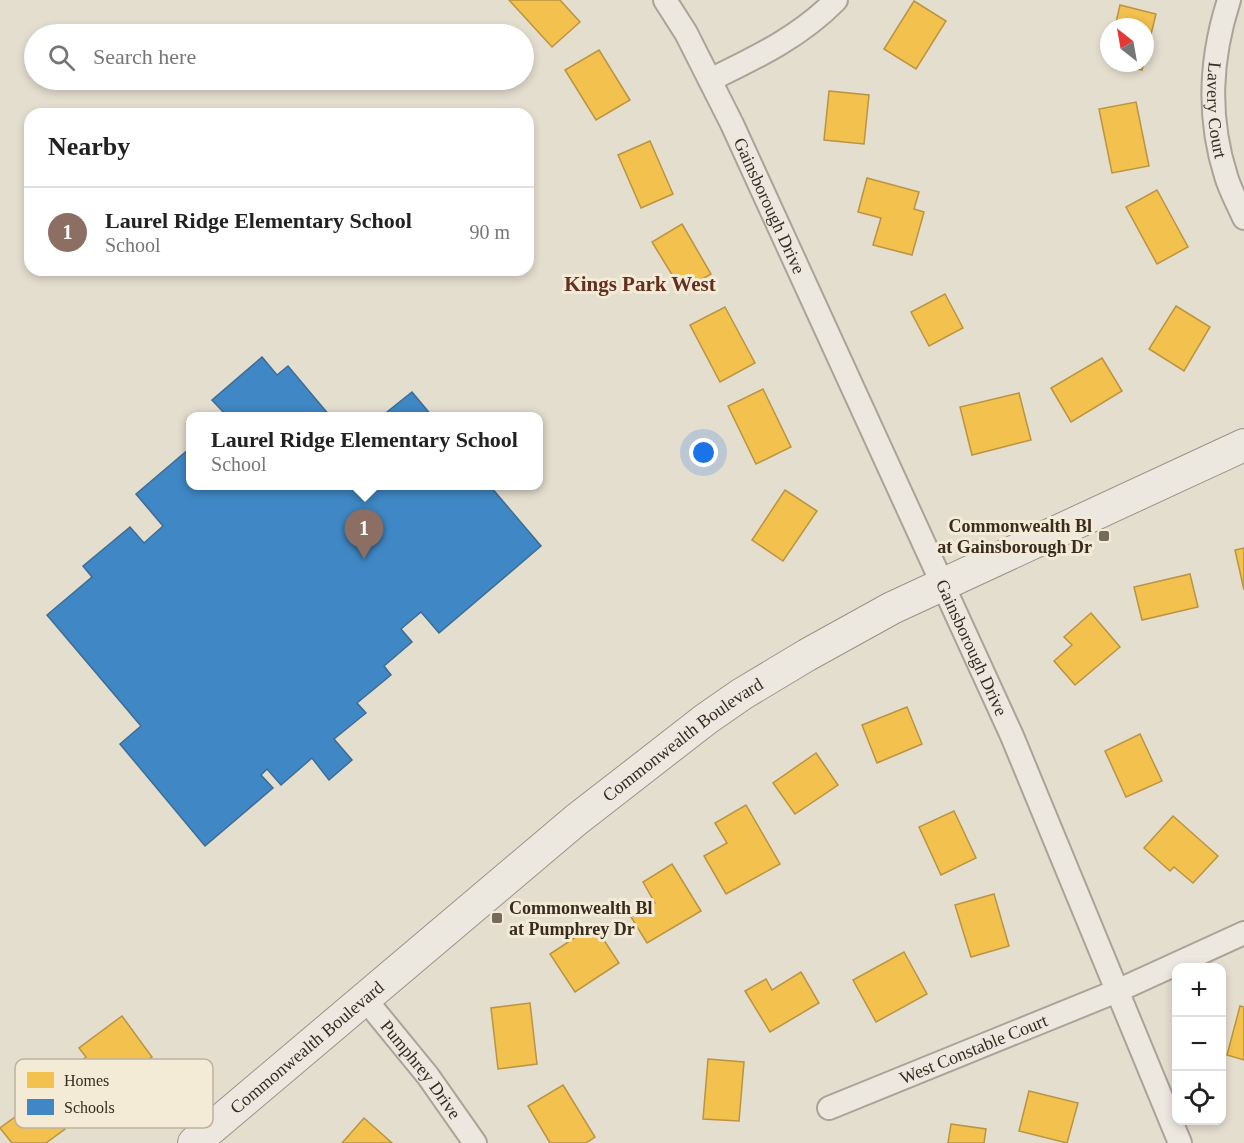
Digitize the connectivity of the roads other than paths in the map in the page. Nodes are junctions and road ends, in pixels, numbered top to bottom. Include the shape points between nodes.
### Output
1 (665, 0) edge
2 (836, 0) edge
3 (1229, 0) edge
4 (710, 80) junction
5 (1244, 218) edge
6 (1244, 445) edge
7 (942, 584) junction
8 (1244, 933) edge
9 (1117, 991) junction
10 (365, 999) junction
11 (830, 1108) dead end
12 (213, 1127) edge
13 (212, 1128) edge
14 (194, 1143) edge
15 (475, 1143) edge
16 (1180, 1143) edge

1 - 4 street, Gainsborough Drive
2 - 4 street via 780,44
3 - 5 street, Lavery Court via 1212,94 1219,152
4 - 7 street, Gainsborough Drive
6 - 7 street, Commonwealth Boulevard
7 - 9 street, Gainsborough Drive via 1012,736
7 - 10 street, Commonwealth Boulevard via 807,655 706,719 576,820
8 - 9 street, West Constable Court
9 - 11 street, West Constable Court
9 - 16 street, Gainsborough Drive
10 - 12 street, Commonwealth Boulevard
10 - 15 street, Pumphrey Drive via 428,1076
13 - 14 street, Commonwealth Boulevard

